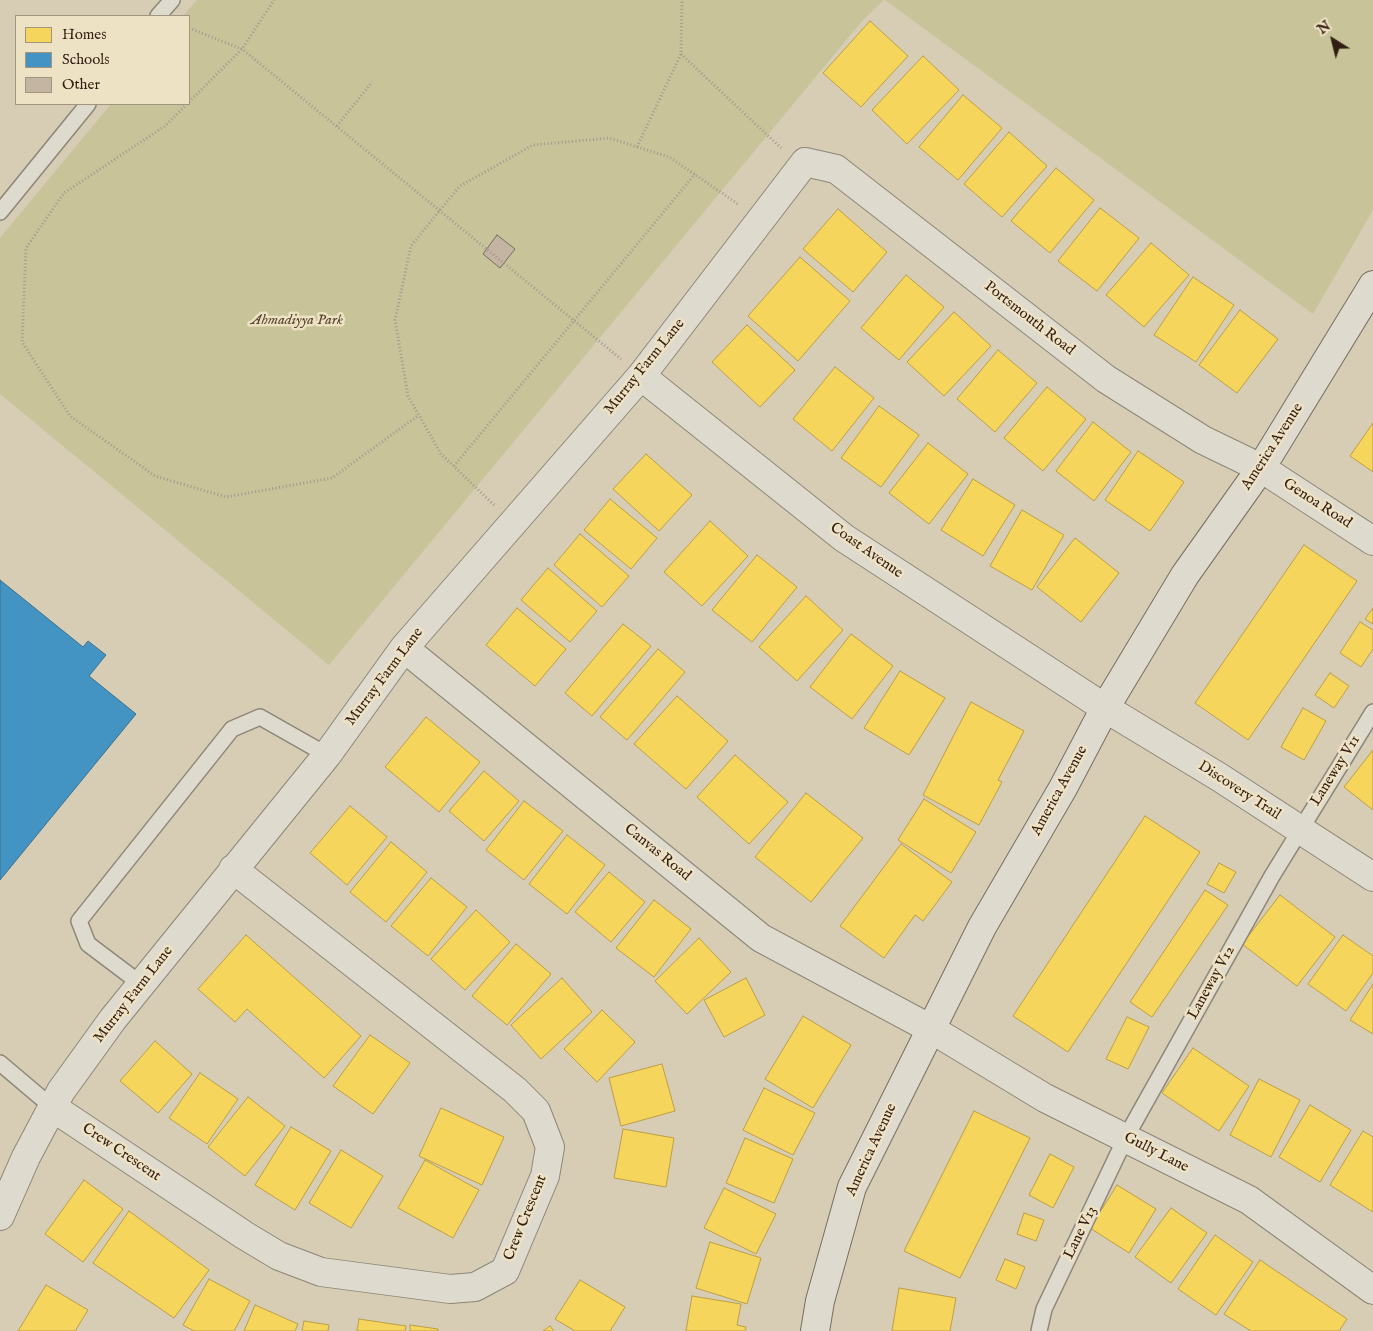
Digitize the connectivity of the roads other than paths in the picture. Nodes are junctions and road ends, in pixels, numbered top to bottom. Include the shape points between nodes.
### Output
1 (172, 0) edge
2 (159, 15) edge
3 (87, 105) edge
4 (803, 164) joint
5 (0, 212) edge
6 (1373, 285) edge
7 (641, 376) junction
8 (1261, 468) junction
9 (1373, 541) edge
10 (404, 648) junction
11 (1105, 708) junction
12 (1373, 712) edge
13 (327, 755) junction
14 (1299, 830) junction
15 (233, 869) junction
16 (1373, 876) edge
17 (141, 984) junction
18 (931, 1030) junction
19 (0, 1063) edge
20 (52, 1107) junction
21 (1126, 1137) junction
22 (0, 1216) edge
23 (1373, 1290) edge
24 (815, 1331) edge
25 (1039, 1331) edge

1 - 2 lane
3 - 5 lane
4 - 7 street, Murray Farm Lane
4 - 8 street, Portsmouth Road via 836,169 1106,379 1202,440
6 - 8 street, America Avenue
7 - 10 street, Murray Farm Lane
7 - 11 street, Coast Avenue via 844,538
8 - 9 street, Genoa Road
8 - 11 street, America Avenue via 1185,575
10 - 13 street, Murray Farm Lane
10 - 18 street, Canvas Road via 762,938
11 - 14 street, Discovery Trail
11 - 18 street, America Avenue via 982,928
12 - 14 lane, Laneway V11
13 - 15 street, Murray Farm Lane
13 - 17 lane via 260,717 232,729 79,921 88,944
14 - 16 street, Discovery Trail
14 - 21 lane, Laneway V12
15 - 17 street, Murray Farm Lane
15 - 20 street, Crew Crescent via 515,1090 536,1112 550,1147 545,1176 505,1271 475,1287 450,1289 321,1272 279,1256 251,1239
17 - 20 street, Murray Farm Lane
18 - 21 street, Gully Lane via 1045,1098
18 - 24 street, America Avenue via 852,1187 820,1301
19 - 20 lane
20 - 22 street, Murray Farm Lane
21 - 23 street, Gully Lane via 1249,1200
21 - 25 lane, Lane V13 via 1044,1309

